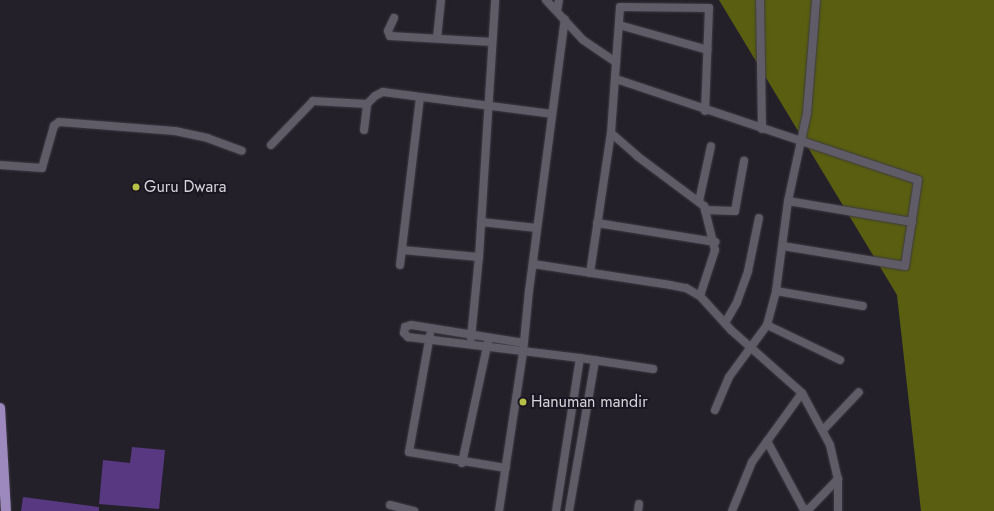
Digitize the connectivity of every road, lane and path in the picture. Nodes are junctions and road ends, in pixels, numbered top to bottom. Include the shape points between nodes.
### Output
1 (441, 0) edge
2 (495, 0) edge
3 (546, 0) edge
4 (559, 0) edge
5 (760, 0) edge
6 (816, 0) edge
7 (557, 11) junction
8 (394, 18) dead end
9 (564, 19) junction
10 (618, 25) junction
11 (436, 38) junction
12 (492, 42) junction
13 (708, 50) junction
14 (616, 62) junction
15 (616, 79) junction
16 (420, 98) junction
17 (367, 104) junction
18 (488, 104) junction
19 (705, 111) junction
20 (552, 114) junction
21 (762, 129) junction
22 (364, 130) dead end
23 (611, 133) junction
24 (800, 141) junction
25 (271, 146) dead end
26 (711, 146) dead end
27 (242, 151) dead end
28 (744, 161) dead end
29 (0, 165) edge
30 (699, 201) junction
31 (788, 201) junction
32 (706, 210) junction
33 (758, 218) dead end
34 (481, 222) junction
35 (912, 222) junction
36 (597, 223) junction
37 (537, 228) junction
38 (715, 242) junction
39 (783, 246) junction
40 (402, 250) junction
41 (478, 257) junction
42 (533, 264) junction
43 (400, 265) dead end
44 (590, 273) junction
45 (776, 291) junction
46 (700, 296) junction
47 (863, 306) dead end
48 (725, 323) junction
49 (767, 325) junction
50 (431, 328) junction
51 (471, 334) junction
52 (488, 337) junction
53 (430, 338) junction
54 (524, 343) junction
55 (470, 345) junction
56 (749, 346) junction
57 (487, 347) junction
58 (523, 352) junction
59 (580, 358) junction
60 (595, 360) junction
61 (840, 360) dead end
62 (653, 369) dead end
63 (859, 392) dead end
64 (802, 393) junction
65 (0, 408) edge
66 (715, 410) dead end
67 (823, 430) junction
68 (767, 441) junction
69 (462, 463) junction
70 (506, 468) junction
71 (838, 479) junction
72 (390, 506) dead end
73 (808, 510) edge
74 (6, 511) edge
75 (414, 511) edge
76 (499, 511) edge
77 (556, 511) edge
78 (569, 511) edge
79 (732, 511) edge
80 (838, 511) edge

1 - 11 street
2 - 12 street
3 - 7 street
4 - 7 street
5 - 21 street
6 - 24 street via 807,113
7 - 9 street
8 - 11 street via 388,36
9 - 14 street via 583,40
9 - 20 street
10 - 13 street
10 - 13 street via 620,7 624,5 706,6 710,11
10 - 14 street
11 - 12 street
12 - 18 street
13 - 19 street
14 - 15 street
15 - 19 street
15 - 23 street
16 - 17 street via 383,92
16 - 18 street
16 - 40 street
17 - 22 street
17 - 25 street via 313,101
18 - 20 street
18 - 34 street
19 - 21 street
20 - 37 street
21 - 24 street
23 - 30 street via 637,156
23 - 36 street
24 - 31 street
24 - 35 street via 916,179 918,182
26 - 30 street
27 - 29 street via 207,138 175,131 59,122 54,126 42,168
28 - 32 street via 734,211
30 - 32 street
31 - 35 street
31 - 39 street
32 - 38 street
33 - 48 street via 748,271 737,302
34 - 37 street
34 - 41 street
35 - 39 street via 905,266
36 - 38 street
36 - 44 street
37 - 42 street
38 - 46 street via 714,258
39 - 45 street
40 - 41 street
40 - 43 street
41 - 51 street
42 - 44 street
42 - 54 street
44 - 46 street via 670,284 686,288
45 - 47 street
45 - 49 street
46 - 48 street
48 - 56 street
49 - 56 street
49 - 61 street
50 - 51 street
50 - 53 street
50 - 53 street via 408,325 404,333 408,337
51 - 52 street
51 - 55 street
52 - 54 street
52 - 57 street
53 - 55 street
53 - 69 street via 408,450 412,454
54 - 58 street
55 - 57 street
56 - 64 street
56 - 66 street via 729,377
57 - 58 street
57 - 69 street
58 - 59 street
58 - 70 street
59 - 60 street
59 - 77 street
60 - 62 street
60 - 78 street
63 - 67 street
64 - 67 street
64 - 68 street
65 - 74 main road
67 - 71 street via 830,445
68 - 73 street via 802,509
68 - 79 street via 750,465
69 - 70 street
70 - 76 street
71 - 73 street
71 - 80 street
72 - 75 street

